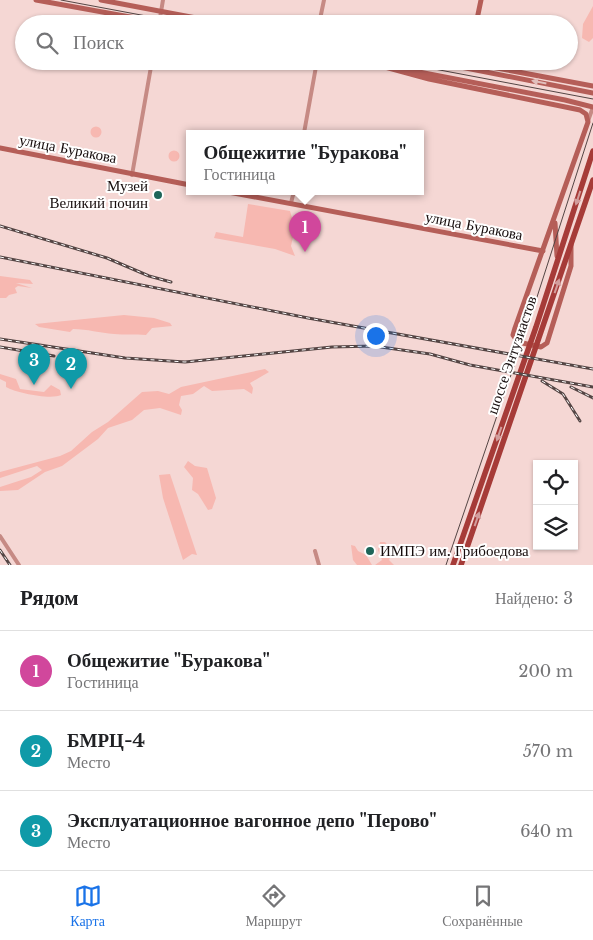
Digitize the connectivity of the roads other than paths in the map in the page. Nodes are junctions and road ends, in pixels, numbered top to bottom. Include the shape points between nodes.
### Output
1 (36, 0) edge
2 (101, 0) edge
3 (163, 0) edge
4 (324, 0) edge
5 (481, 0) edge
6 (161, 11) junction
7 (116, 15) edge
8 (160, 15) edge
9 (182, 15) edge
10 (322, 15) edge
11 (478, 15) edge
12 (150, 70) edge
13 (315, 70) edge
14 (396, 70) edge
15 (411, 70) edge
16 (482, 70) edge
17 (512, 70) edge
18 (565, 80) junction
19 (593, 86) edge
20 (593, 93) edge
21 (560, 105) junction
22 (593, 107) edge
23 (588, 122) junction
24 (305, 130) edge
25 (0, 148) edge
26 (593, 152) edge
27 (132, 174) junction
28 (593, 180) edge
29 (186, 184) edge
30 (244, 195) edge
31 (293, 195) edge
32 (291, 204) junction
33 (556, 214) junction
34 (571, 244) junction
35 (544, 251) junction
36 (556, 264) junction
37 (0, 536) edge
38 (315, 551) dead end
39 (18, 565) edge
40 (319, 565) edge
41 (453, 565) edge
42 (461, 565) edge

1 - 7 main road
2 - 6 main road
3 - 6 street
4 - 10 street
5 - 11 main road
6 - 8 street
6 - 9 main road
12 - 27 street
13 - 24 street
14 - 21 main road
15 - 22 main road
20 -> 16 main road
17 - 18 main road
18 - 19 main road
18 - 21 main road via 572,88 573,96 568,103
21 - 23 main road via 584,112
22 - 23 street
23 - 33 main road
25 - 27 main road, улица Буракова
26 -> 36 main road, шоссе Энтузиастов
27 - 29 main road, улица Буракова
28 - 34 main road, шоссе Энтузиастов
30 - 32 main road, улица Буракова
31 - 32 street
32 - 35 main road, улица Буракова
33 - 35 main road
33 - 36 main road
34 - 35 main road via 572,259 567,282 547,343 541,346 518,342 513,335
42 -> 34 main road, шоссе Энтузиастов
36 -> 41 main road, шоссе Энтузиастов
37 - 39 street
38 - 40 street

